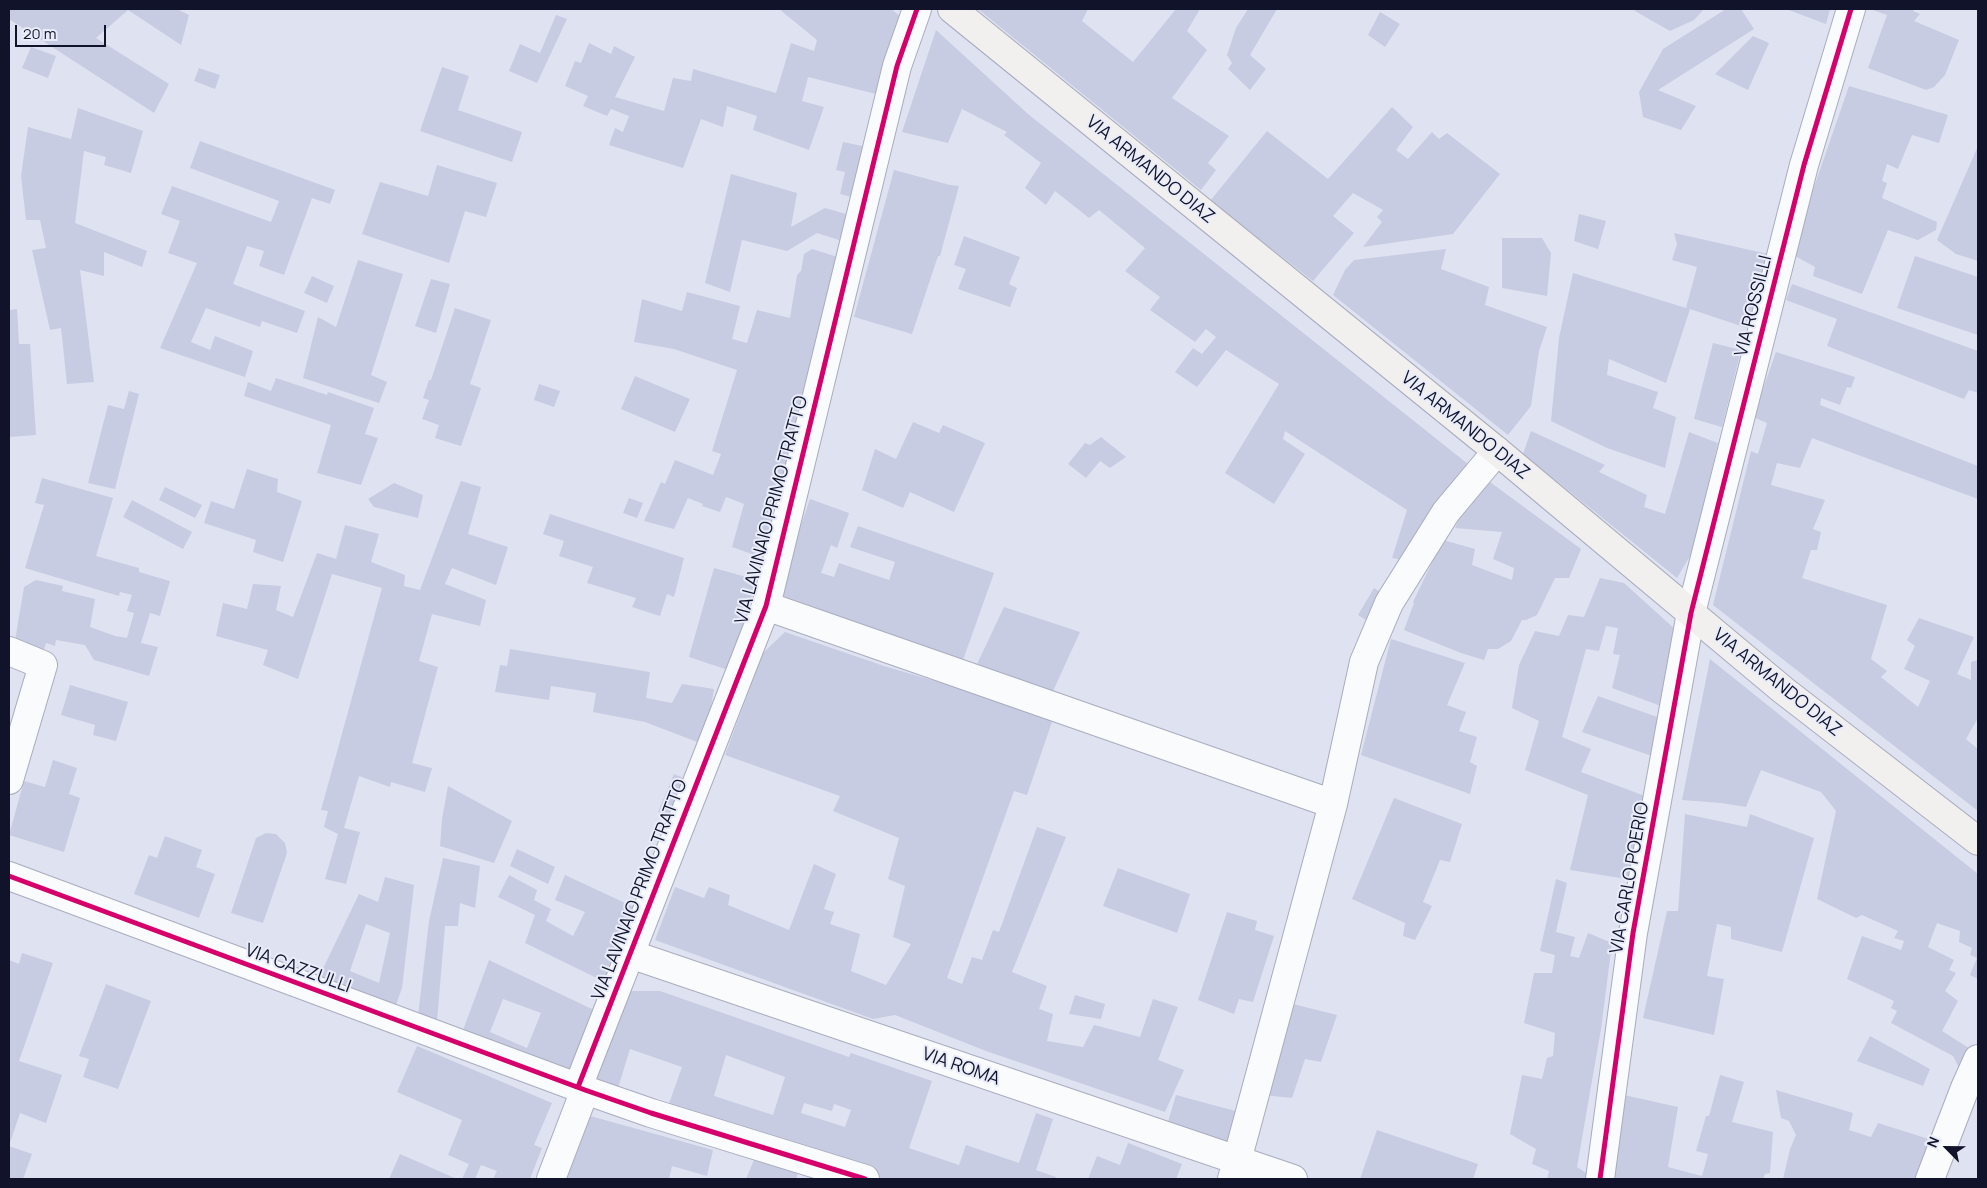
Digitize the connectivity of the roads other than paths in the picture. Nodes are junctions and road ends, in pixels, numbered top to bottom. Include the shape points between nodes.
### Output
1 (917, 9) edge
2 (952, 9) edge
3 (1850, 9) edge
4 (1497, 451) junction
5 (766, 606) junction
6 (1691, 613) junction
7 (9, 652) edge
8 (9, 780) edge
9 (1333, 804) junction
10 (1978, 841) edge
11 (9, 876) edge
12 (630, 954) junction
13 (1978, 1059) edge
14 (581, 1089) junction
15 (1234, 1170) edge
16 (551, 1179) edge
17 (865, 1179) edge
18 (1293, 1179) edge
19 (1600, 1179) edge
20 (1930, 1179) edge

1 - 5 street, VIA LAVINAIO PRIMO TRATTO via 897,66
2 - 4 main road, VIA ARMANDO DIAZ
3 - 6 street, VIA ROSSILLI via 1804,165
4 - 6 main road, VIA ARMANDO DIAZ
4 - 9 street via 1446,512 1389,603 1364,662
5 - 9 street
5 - 12 street, VIA LAVINAIO PRIMO TRATTO
6 - 10 main road, VIA ARMANDO DIAZ
6 - 19 street, VIA CARLO POERIO via 1633,933
7 - 8 street via 43,665
9 - 15 street
11 - 14 street, VIA CAZZULLI
12 - 14 street, VIA LAVINAIO PRIMO TRATTO
12 - 15 street, VIA ROMA
13 - 20 street
14 - 16 street, VIA LAVINAIO PRIMO TRATTO
14 - 17 street, VIA CAZZULLI
15 - 18 street, VIA ROMA

